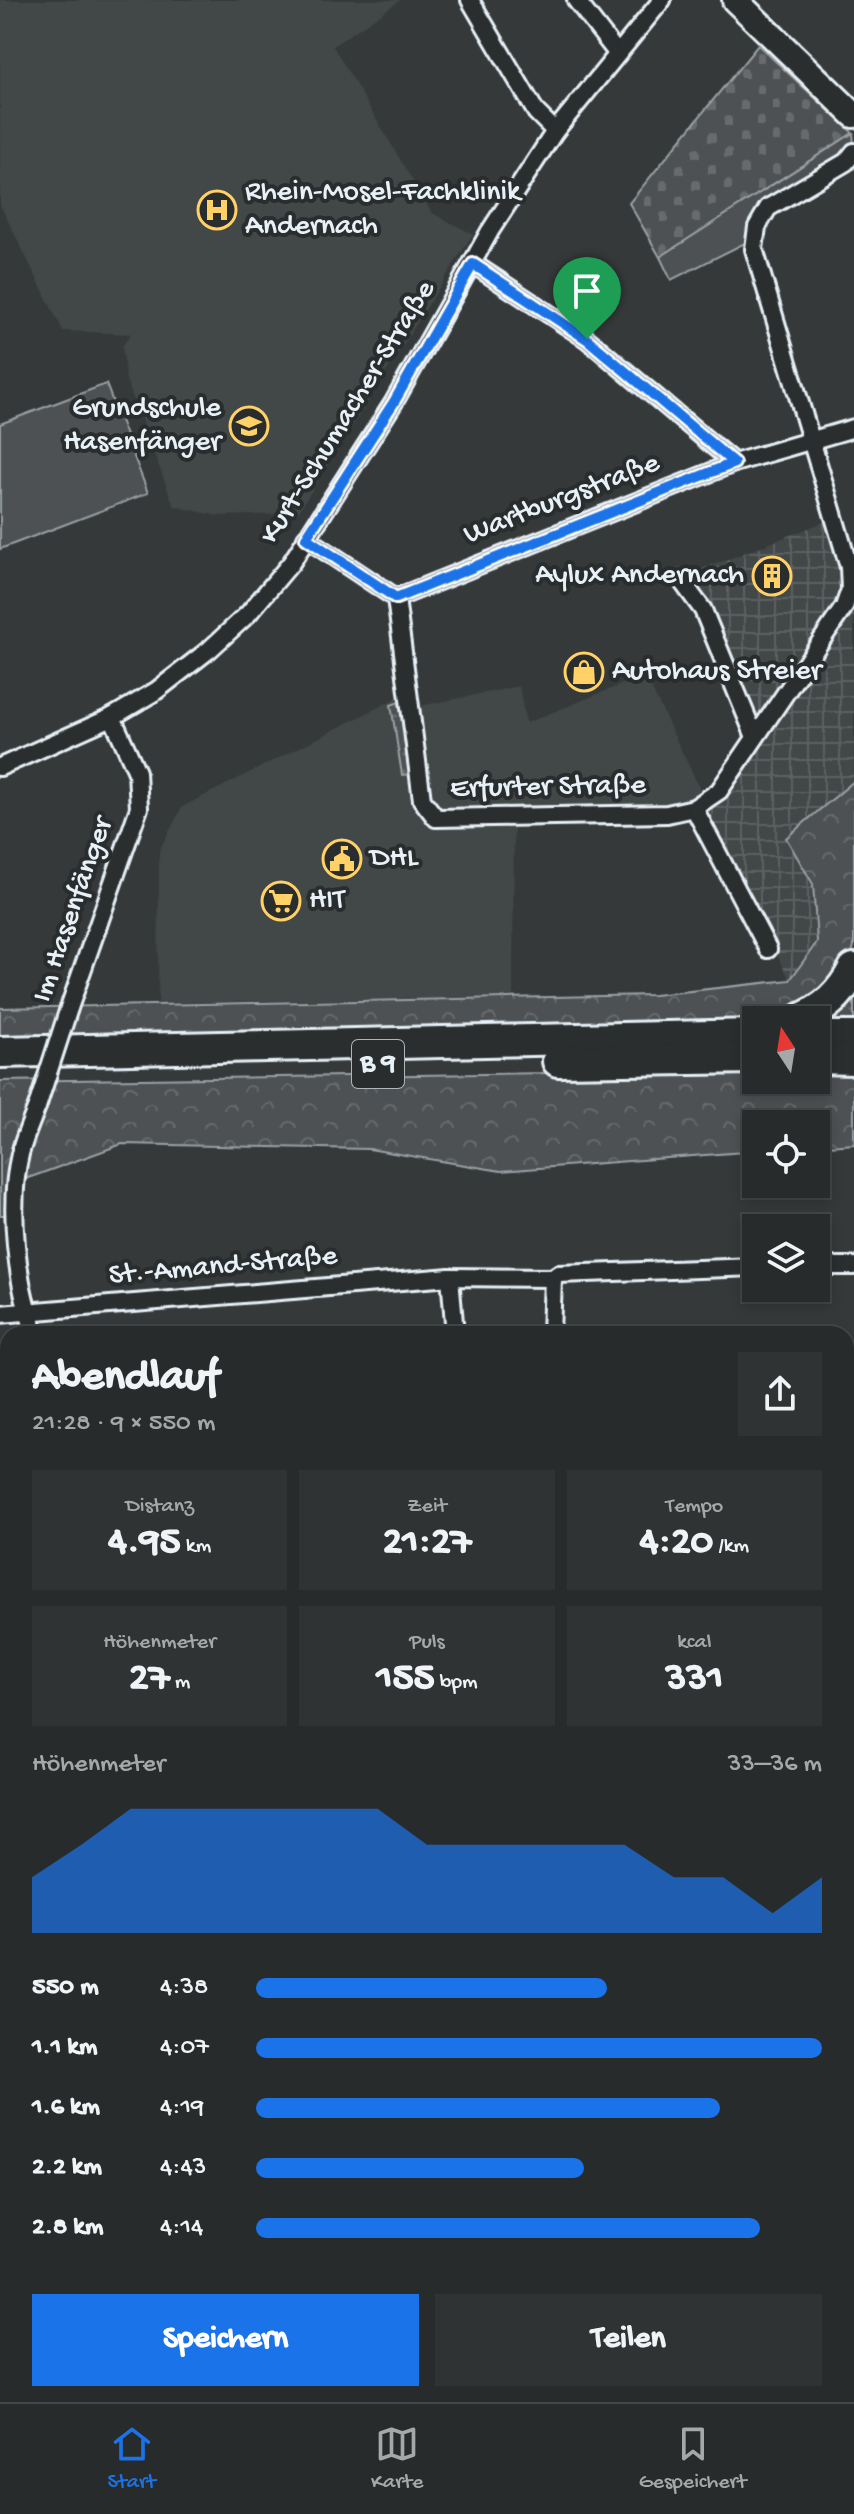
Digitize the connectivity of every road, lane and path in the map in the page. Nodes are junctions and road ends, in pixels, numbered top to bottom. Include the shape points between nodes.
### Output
1 (470, 0) edge
2 (576, 0) edge
3 (662, 0) edge
4 (735, 0) edge
5 (617, 53) junction
6 (854, 115) edge
7 (555, 131) junction
8 (854, 152) edge
9 (473, 264) junction
10 (854, 428) edge
11 (808, 440) junction
12 (734, 463) junction
13 (306, 538) junction
14 (681, 580) dead end
15 (396, 598) junction
16 (112, 717) junction
17 (755, 737) junction
18 (0, 767) edge
19 (694, 808) junction
20 (768, 949) dead end
21 (854, 969) edge
22 (825, 1006) edge
23 (830, 1037) edge
24 (854, 1037) edge
25 (742, 1040) edge
26 (742, 1040) edge
27 (0, 1052) edge
28 (830, 1058) edge
29 (854, 1059) edge
30 (0, 1071) edge
31 (830, 1266) edge
32 (854, 1266) edge
33 (742, 1267) edge
34 (450, 1277) junction
35 (553, 1278) junction
36 (26, 1311) junction
37 (0, 1314) edge
38 (33, 1326) edge
39 (454, 1326) edge
40 (551, 1326) edge

1 - 7 street via 536,112
2 - 5 street
3 - 5 street, Kurt-Schumacher-Straße
4 - 6 street
5 - 7 street, Kurt-Schumacher-Straße
7 - 9 street, Kurt-Schumacher-Straße
8 - 11 street, Erfurter Straße via 846,162 768,208 757,227 754,249
9 - 12 street via 587,339
9 - 13 street, Kurt-Schumacher-Straße via 394,402
10 - 11 street, Wartburgstraße
11 - 12 street, Wartburgstraße
11 - 17 street, Erfurter Straße via 849,567 850,590 807,666
12 - 15 street, Wartburgstraße
13 - 15 street
13 - 16 street, Kurt-Schumacher-Straße via 248,614 156,691
14 - 17 street via 703,610
15 - 19 street, Erfurter Straße via 422,800 436,818 650,816
16 - 18 street, Kurt-Schumacher-Straße
16 - 36 street, Im Hasenfänger, bridge via 137,772 139,808 20,1152 18,1249
17 - 19 street, Erfurter Straße via 719,791
19 - 20 street
21 - 22 highway
23 - 24 highway
25 - 27 highway, B 9
26 - 30 highway, B 9
28 - 29 highway
31 - 32 street
33 - 35 street, St.-Amand-Straße
34 - 35 street, St.-Amand-Straße
34 - 36 street, St.-Amand-Straße
34 - 39 street
35 - 40 street
36 - 37 street, St.-Amand-Straße
36 - 38 street, Im Hasenfänger

